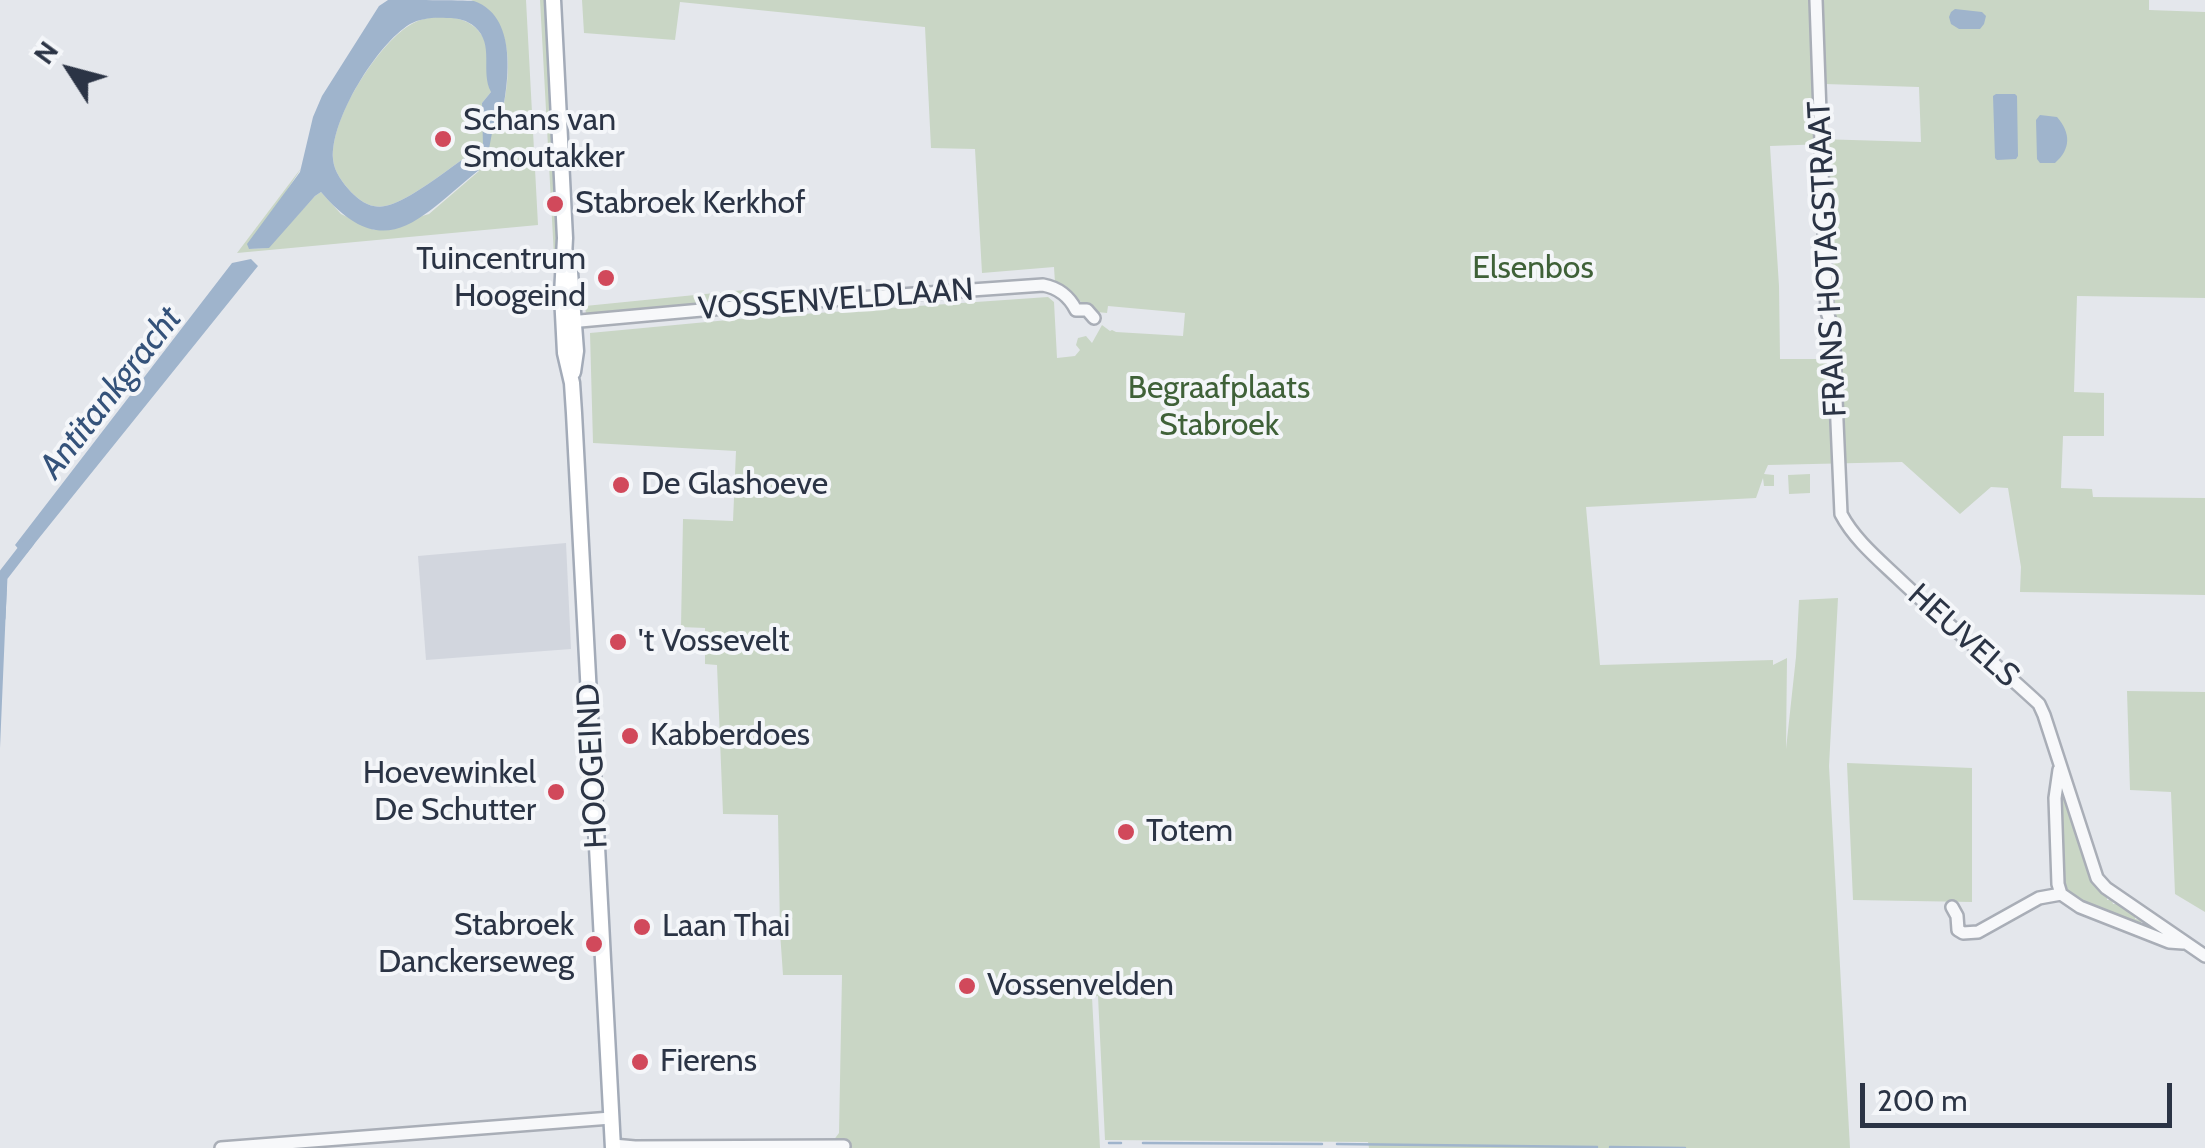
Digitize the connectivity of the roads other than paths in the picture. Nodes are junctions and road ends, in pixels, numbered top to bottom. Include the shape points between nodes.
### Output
1 (553, 0) edge
2 (1816, 0) edge
3 (1094, 318) dead end
4 (569, 322) junction
5 (1843, 518) joint
6 (2059, 766) junction
7 (2061, 894) junction
8 (1952, 907) dead end
9 (2186, 943) junction
10 (2205, 956) edge
11 (612, 1118) junction
12 (844, 1146) edge
13 (613, 1147) edge
14 (221, 1148) edge

1 - 4 main road, HOOGEIND
2 - 5 street, FRANS HOTAGSTRAAT via 1827,312
3 - 4 street, VOSSENVELDLAAN via 1043,285
4 - 11 main road, HOOGEIND via 565,353 572,383
5 - 6 street, HEUVELS via 1938,617 2039,704
6 - 7 street, HEUVELS
6 - 9 street, HEUVELS via 2097,878
7 - 8 street via 2039,898 1971,934 1958,930
7 - 9 street, HEUVELS via 2080,908
9 - 10 street, HEUVELS
11 - 13 main road, HOOGEIND
11 - 14 street
12 - 13 street

